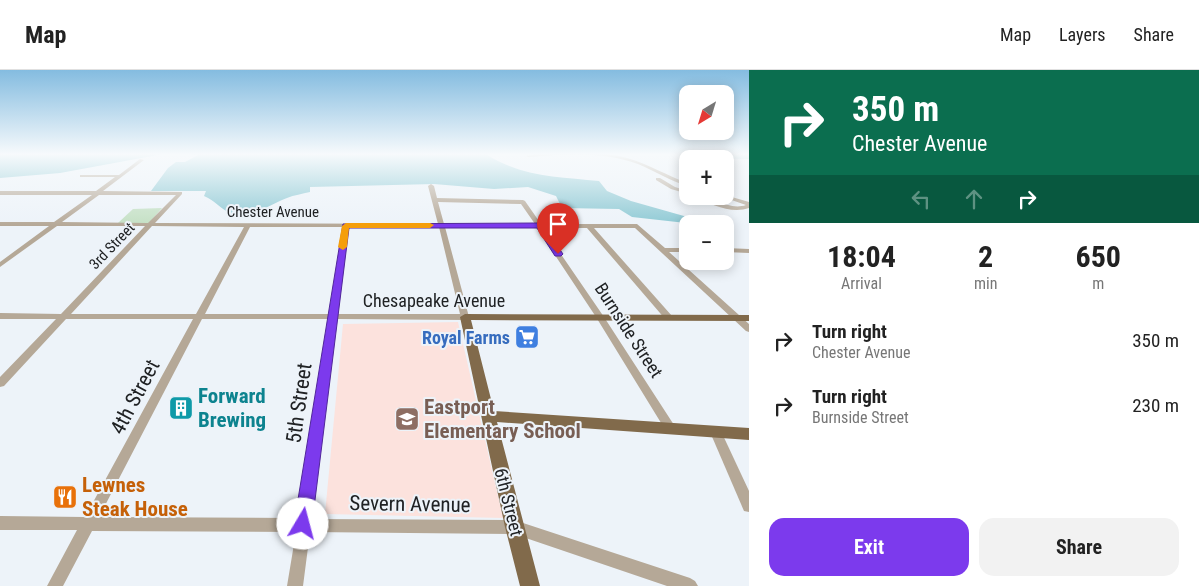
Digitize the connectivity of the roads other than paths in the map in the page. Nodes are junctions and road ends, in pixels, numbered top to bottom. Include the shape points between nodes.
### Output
1 (117, 178) edge
2 (656, 178) edge
3 (430, 186) dead end
4 (679, 190) edge
5 (0, 193) edge
6 (97, 193) junction
7 (180, 193) joint
8 (434, 200) junction
9 (734, 200) edge
10 (523, 202) joint
11 (725, 205) edge
12 (749, 205) edge
13 (0, 224) edge
14 (55, 224) junction
15 (152, 225) junction
16 (248, 225) junction
17 (441, 225) junction
18 (346, 226) junction
19 (539, 226) junction
20 (589, 226) junction
21 (663, 250) junction
22 (679, 250) edge
23 (734, 250) edge
24 (749, 251) edge
25 (0, 265) edge
26 (0, 316) edge
27 (64, 316) junction
28 (199, 316) junction
29 (465, 317) junction
30 (600, 317) junction
31 (332, 318) junction
32 (669, 318) junction
33 (736, 318) junction
34 (749, 318) edge
35 (749, 329) edge
36 (0, 383) edge
37 (489, 416) junction
38 (670, 428) junction
39 (716, 432) junction
40 (749, 434) edge
41 (749, 506) edge
42 (89, 522) junction
43 (0, 523) edge
44 (303, 524) junction
45 (514, 527) junction
46 (56, 586) edge
47 (295, 586) edge
48 (530, 586) edge
49 (690, 586) edge

1 - 6 street
2 - 4 street
3 - 8 street, 6th Street
5 - 6 street
6 - 7 street
6 - 14 street
7 - 15 street, 3rd Street
8 - 10 street
8 - 17 street, 6th Street
9 - 12 street
10 - 19 street, Burnside Street
11 - 12 street via 739,208
13 - 14 street, Chester Avenue
14 - 15 street, Chester Avenue
14 - 25 street
15 - 16 street, Chester Avenue
15 - 27 street, 3rd Street
16 - 18 street, Chester Avenue
16 - 28 street, 4th Street
17 - 18 street, Chester Avenue
17 - 19 street, Chester Avenue
17 - 29 street, 6th Street
18 - 31 street, 5th Street
19 - 20 street, Chester Avenue
19 - 30 street, Burnside Street
20 - 21 street, Chester Avenue via 637,226
20 - 32 street
21 - 22 street
21 - 33 street
23 - 24 street
26 - 27 street, Chesapeake Avenue
27 - 28 street, Chesapeake Avenue
27 - 36 street, 3rd Street
28 - 31 street, Chesapeake Avenue
28 - 42 street, 4th Street
29 - 30 main road, Chesapeake Avenue
29 - 31 street, Chesapeake Avenue
29 - 37 main road, 6th Street
30 - 32 main road, Chesapeake Avenue
30 - 38 street, Burnside Street
31 - 44 street, 5th Street
32 - 33 main road, Chesapeake Avenue
33 - 34 main road, Chesapeake Avenue
33 - 35 street
37 - 38 main road
37 - 45 main road, 6th Street
38 - 39 main road
39 - 40 main road
39 - 41 street
42 - 43 street, Severn Avenue
42 - 44 street, Severn Avenue
42 - 46 street, 4th Street
44 - 45 street, Severn Avenue
44 - 47 street, 5th Street
45 - 48 main road, 6th Street
45 - 49 street, Severn Avenue

